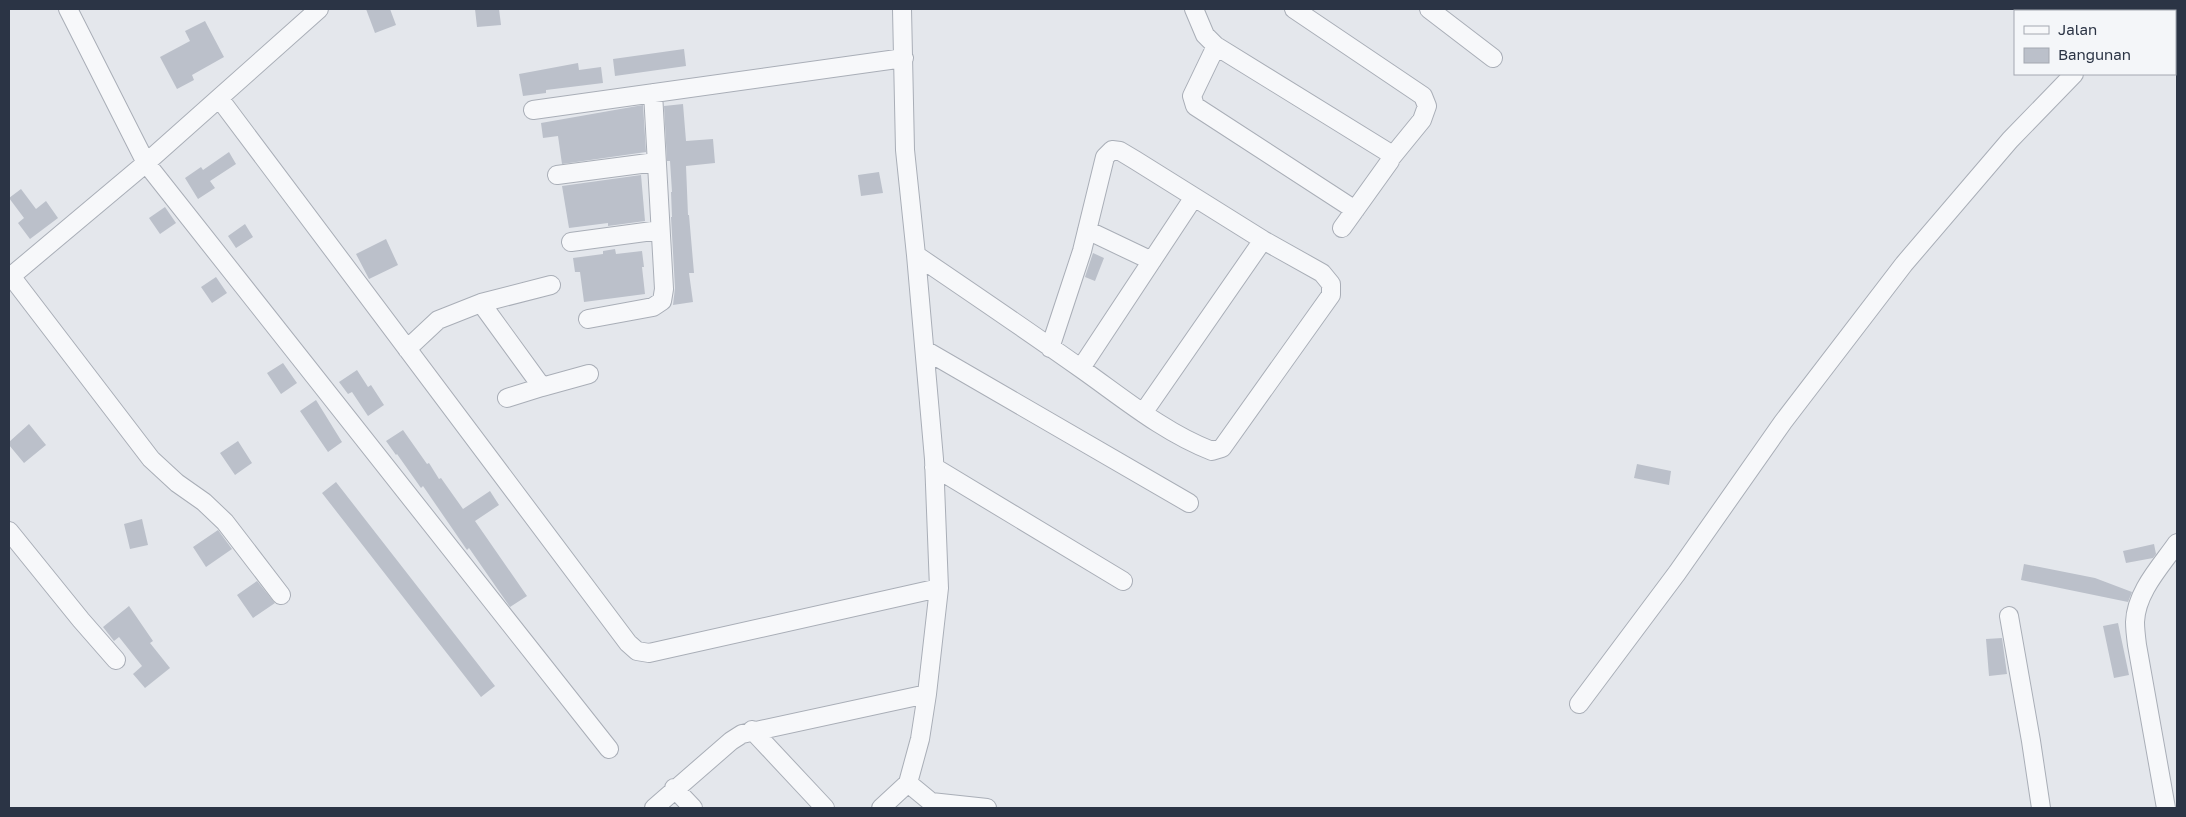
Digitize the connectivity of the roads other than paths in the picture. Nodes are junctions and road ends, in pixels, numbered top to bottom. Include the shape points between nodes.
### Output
1 (68, 9) edge
2 (319, 9) edge
3 (902, 9) edge
4 (1194, 9) edge
5 (1294, 9) edge
6 (1429, 9) edge
7 (1216, 46) junction
8 (904, 58) junction
9 (1493, 58) dead end
10 (2073, 75) edge
11 (653, 93) junction
12 (219, 98) junction
13 (533, 110) dead end
14 (1391, 158) junction
15 (656, 162) junction
16 (146, 163) junction
17 (557, 175) dead end
18 (1194, 197) junction
19 (1355, 210) junction
20 (1342, 228) dead end
21 (660, 230) junction
22 (1087, 230) junction
23 (1264, 240) junction
24 (571, 242) dead end
25 (916, 255) junction
26 (1152, 261) junction
27 (10, 277) edge
28 (551, 285) dead end
29 (482, 303) junction
30 (588, 319) dead end
31 (1050, 348) junction
32 (407, 349) junction
33 (925, 350) junction
34 (1081, 368) junction
35 (589, 374) dead end
36 (542, 387) junction
37 (506, 398) dead end
38 (1143, 413) junction
39 (934, 468) junction
40 (1189, 503) dead end
41 (9, 530) edge
42 (2177, 543) edge
43 (1122, 581) dead end
44 (939, 588) junction
45 (281, 595) dead end
46 (2009, 616) dead end
47 (116, 660) dead end
48 (928, 694) junction
49 (1579, 704) dead end
50 (752, 730) junction
51 (609, 749) dead end
52 (908, 783) junction
53 (674, 788) junction
54 (929, 805) edge
55 (654, 808) edge
56 (693, 808) edge
57 (825, 808) edge
58 (881, 808) edge
59 (987, 808) edge
60 (2041, 808) edge
61 (2166, 808) edge

1 - 16 street
2 - 12 street
3 - 8 street
4 - 7 street via 1205,35
5 - 14 street via 1423,96 1427,106 1422,120
6 - 9 street
7 - 14 street via 1386,151
7 - 19 street via 1192,96 1195,106
8 - 11 street
8 - 25 street via 905,150
10 - 49 street via 2010,140 1904,264 1783,422 1677,573
11 - 13 street
11 - 15 street
12 - 16 street
12 - 32 street
14 - 19 street
15 - 17 street
15 - 21 street
16 - 27 street
16 - 51 street
18 - 22 street via 1120,151 1109,151
18 - 23 street
18 - 26 street
19 - 20 street
21 - 24 street
21 - 30 street via 664,288 660,304
22 - 26 street
22 - 31 street
23 - 38 street
23 - 38 street via 1326,277 1331,284 1331,295 1220,450 1206,449
25 - 31 street
25 - 33 street
26 - 34 street
27 - 45 street via 151,459 226,522
28 - 29 street
29 - 32 street via 438,320
29 - 36 street
31 - 34 street
32 - 44 street via 637,651 649,653
33 - 39 street
33 - 40 street
34 - 38 street
35 - 36 street
36 - 37 street
39 - 43 street
39 - 44 street
41 - 47 street
42 - 61 street via 2139,600 2135,621
44 - 48 street
46 - 60 street
48 - 50 street
48 - 52 street
50 - 53 street via 731,741
50 - 57 street
52 - 54 street
52 - 58 street
53 - 55 street
53 - 56 street
54 - 59 street

